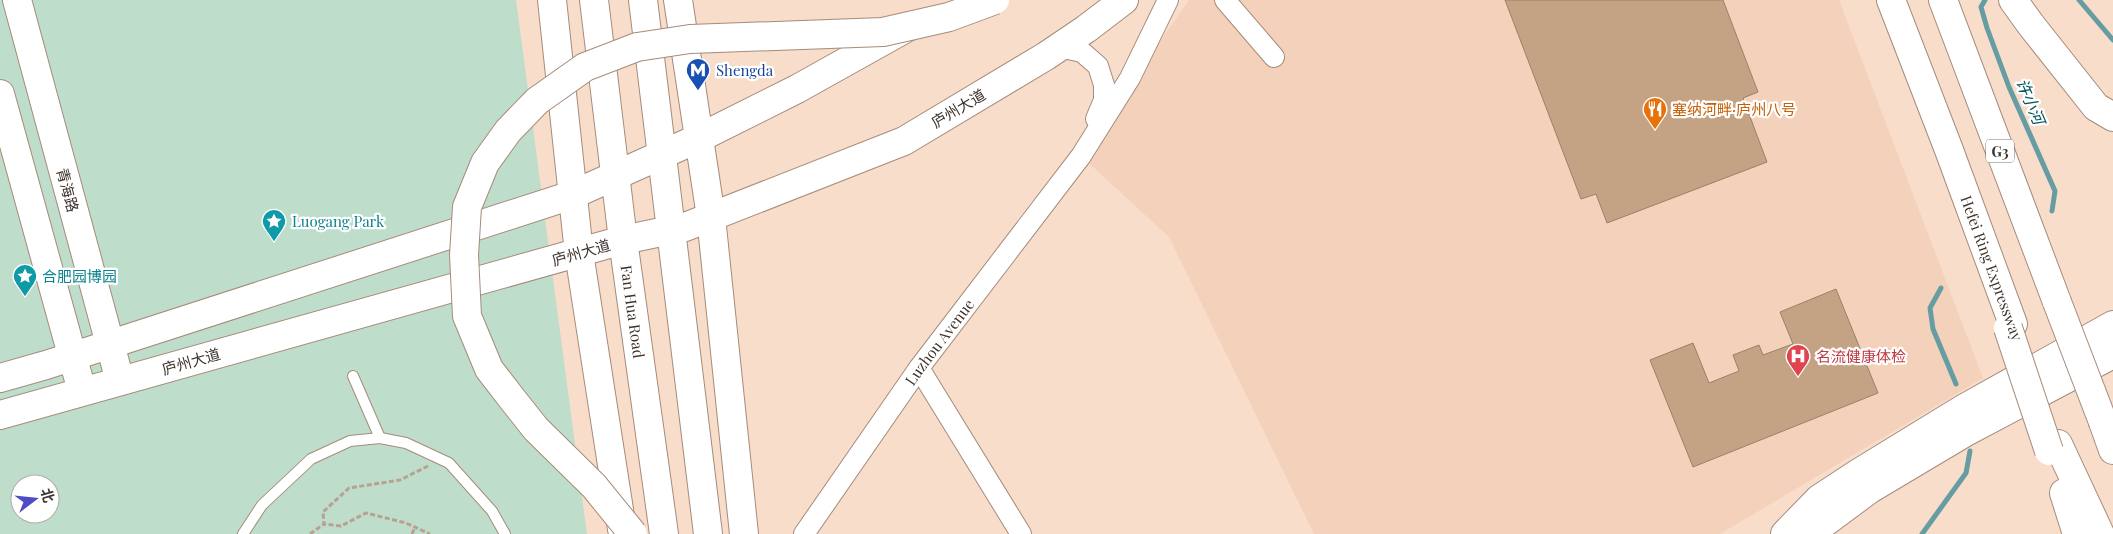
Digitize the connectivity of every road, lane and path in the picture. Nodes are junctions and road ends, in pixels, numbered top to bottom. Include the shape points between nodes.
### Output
1 (17, 0) edge
2 (552, 0) edge
3 (594, 0) edge
4 (643, 0) edge
5 (678, 0) edge
6 (956, 0) edge
7 (995, 0) edge
8 (1124, 0) edge
9 (1168, 0) edge
10 (1225, 0) edge
11 (1891, 0) edge
12 (1943, 0) edge
13 (2013, 0) edge
14 (1059, 47) junction
15 (1274, 57) dead end
16 (0, 94) edge
17 (2113, 117) edge
18 (699, 138) junction
19 (662, 155) junction
20 (1081, 156) junction
21 (615, 176) junction
22 (572, 195) junction
23 (711, 217) junction
24 (671, 230) junction
25 (623, 240) junction
26 (578, 253) junction
27 (2113, 325) edge
28 (109, 344) junction
29 (2113, 354) edge
30 (72, 356) junction
31 (919, 368) junction
32 (353, 376) dead end
33 (0, 378) edge
34 (120, 380) junction
35 (82, 391) junction
36 (0, 415) edge
37 (380, 438) junction
38 (2054, 448) junction
39 (2113, 450) edge
40 (442, 459) junction
41 (324, 524) junction
42 (415, 527) junction
43 (243, 534) edge
44 (310, 534) edge
45 (412, 534) edge
46 (430, 534) edge
47 (505, 534) edge
48 (623, 534) edge
49 (633, 534) edge
50 (664, 534) edge
51 (708, 534) edge
52 (744, 534) edge
53 (804, 534) edge
54 (1021, 534) edge
55 (1785, 534) edge
56 (1812, 534) edge
57 (2077, 534) edge
58 (2100, 534) edge

1 - 28 main road, 青海路
2 - 22 main road
3 - 21 main road, Fan Hua Road
4 - 19 main road
5 - 18 main road
6 - 18 main road via 797,89
7 - 49 main road, bridge via 949,17 883,32 690,39 637,48 585,67 537,101 508,131 485,163 467,207 464,255 467,316 489,369 512,400 536,429 594,486
8 - 14 main road, 庐州大道
9 - 20 street via 1130,78
10 - 15 street
11 - 38 main road, Hefei Ring Expressway via 1949,150
12 - 39 main road, G3, bridge
13 - 17 main road via 2096,107
14 - 20 street via 1082,52 1098,66 1104,85 1104,100
14 - 23 main road, 庐州大道 via 904,140
16 - 30 main road
18 - 19 main road
18 - 23 main road
19 - 21 main road
19 - 24 main road
20 - 31 street, Luzhou Avenue
21 - 22 main road
21 - 25 main road, Fan Hua Road
22 - 26 main road
22 - 28 main road
23 - 24 main road, 庐州大道
23 - 52 main road
24 - 25 main road, 庐州大道
24 - 51 main road
25 - 26 main road, 庐州大道
25 - 50 main road, Fan Hua Road
26 - 34 main road, 庐州大道
26 - 48 main road
27 - 55 main road via 1963,409 1857,474 1819,499
28 - 30 main road
28 - 34 main road, 青海路
29 - 56 main road via 1913,463 1870,489
30 - 33 main road
30 - 35 main road
31 - 53 street, Luzhou Avenue
31 - 54 street
32 - 37 lane
34 - 35 main road, 庐州大道
35 - 36 main road, 庐州大道
37 - 40 lane via 406,444
37 - 43 lane via 350,441 311,459 262,505
38 - 57 main road
38 - 58 main road, Hefei Ring Expressway
40 - 41 path via 400,480 349,488 323,512
40 - 47 lane via 449,462 492,511
41 - 42 path via 341,526 366,513
41 - 44 path
42 - 45 path
42 - 46 path

